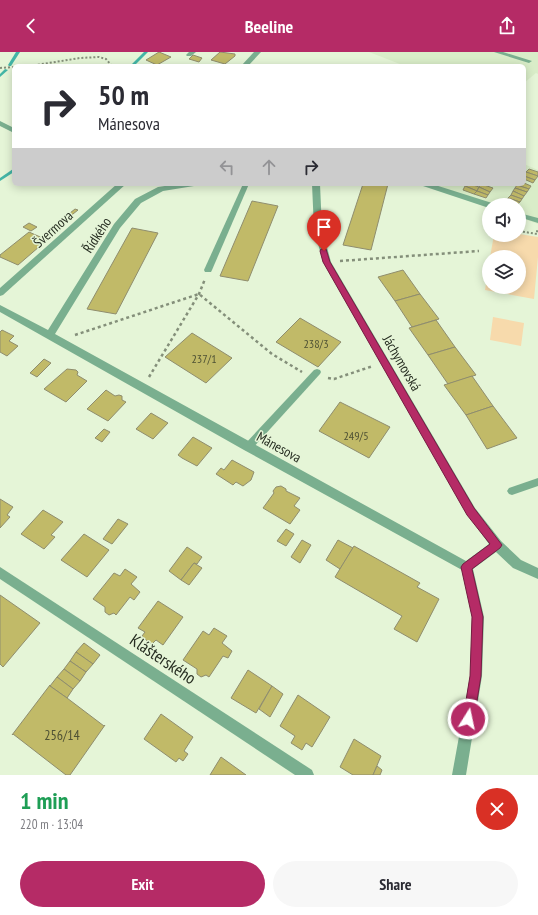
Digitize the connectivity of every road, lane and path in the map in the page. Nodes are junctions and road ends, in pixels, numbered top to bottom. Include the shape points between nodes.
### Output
1 (255, 52) edge
2 (497, 52) edge
3 (529, 61) dead end
4 (39, 64) edge
5 (110, 64) edge
6 (247, 64) edge
7 (12, 67) edge
8 (0, 68) edge
9 (0, 124) edge
10 (12, 130) edge
11 (117, 186) edge
12 (162, 186) edge
13 (245, 186) edge
14 (315, 186) edge
15 (431, 186) edge
16 (482, 203) edge
17 (526, 217) edge
18 (538, 221) edge
19 (479, 251) dead end
20 (326, 262) junction
21 (208, 270) joint
22 (0, 293) edge
23 (199, 294) junction
24 (0, 308) edge
25 (54, 338) junction
26 (384, 362) junction
27 (314, 374) junction
28 (143, 388) junction
29 (248, 447) junction
30 (538, 482) edge
31 (512, 491) dead end
32 (497, 545) junction
33 (467, 567) junction
34 (0, 572) edge
35 (538, 574) edge
36 (307, 775) edge
37 (459, 775) edge

1 - 6 street
2 - 3 lane
4 - 5 path via 83,54 96,55
7 - 8 path
9 - 10 lane
11 - 22 street, Švermova
12 - 25 street, Řídkého via 138,200 117,226
13 - 21 lane
14 - 20 street, Jáchymovská via 318,230
15 - 16 lane
17 - 18 lane
19 - 20 path
20 - 26 street, Jáchymovská
21 - 23 path
23 - 25 path
23 - 27 path via 272,354
23 - 28 path
24 - 25 street, Mánesova
25 - 28 street, Mánesova
26 - 27 path via 334,379
26 - 32 street, Jáchymovská via 471,512
27 - 29 lane
28 - 29 street, Mánesova
29 - 33 street, Mánesova
30 - 31 lane
32 - 33 street
32 - 35 street via 517,564
33 - 37 street via 478,617 476,676
34 - 36 street, Klášterského

